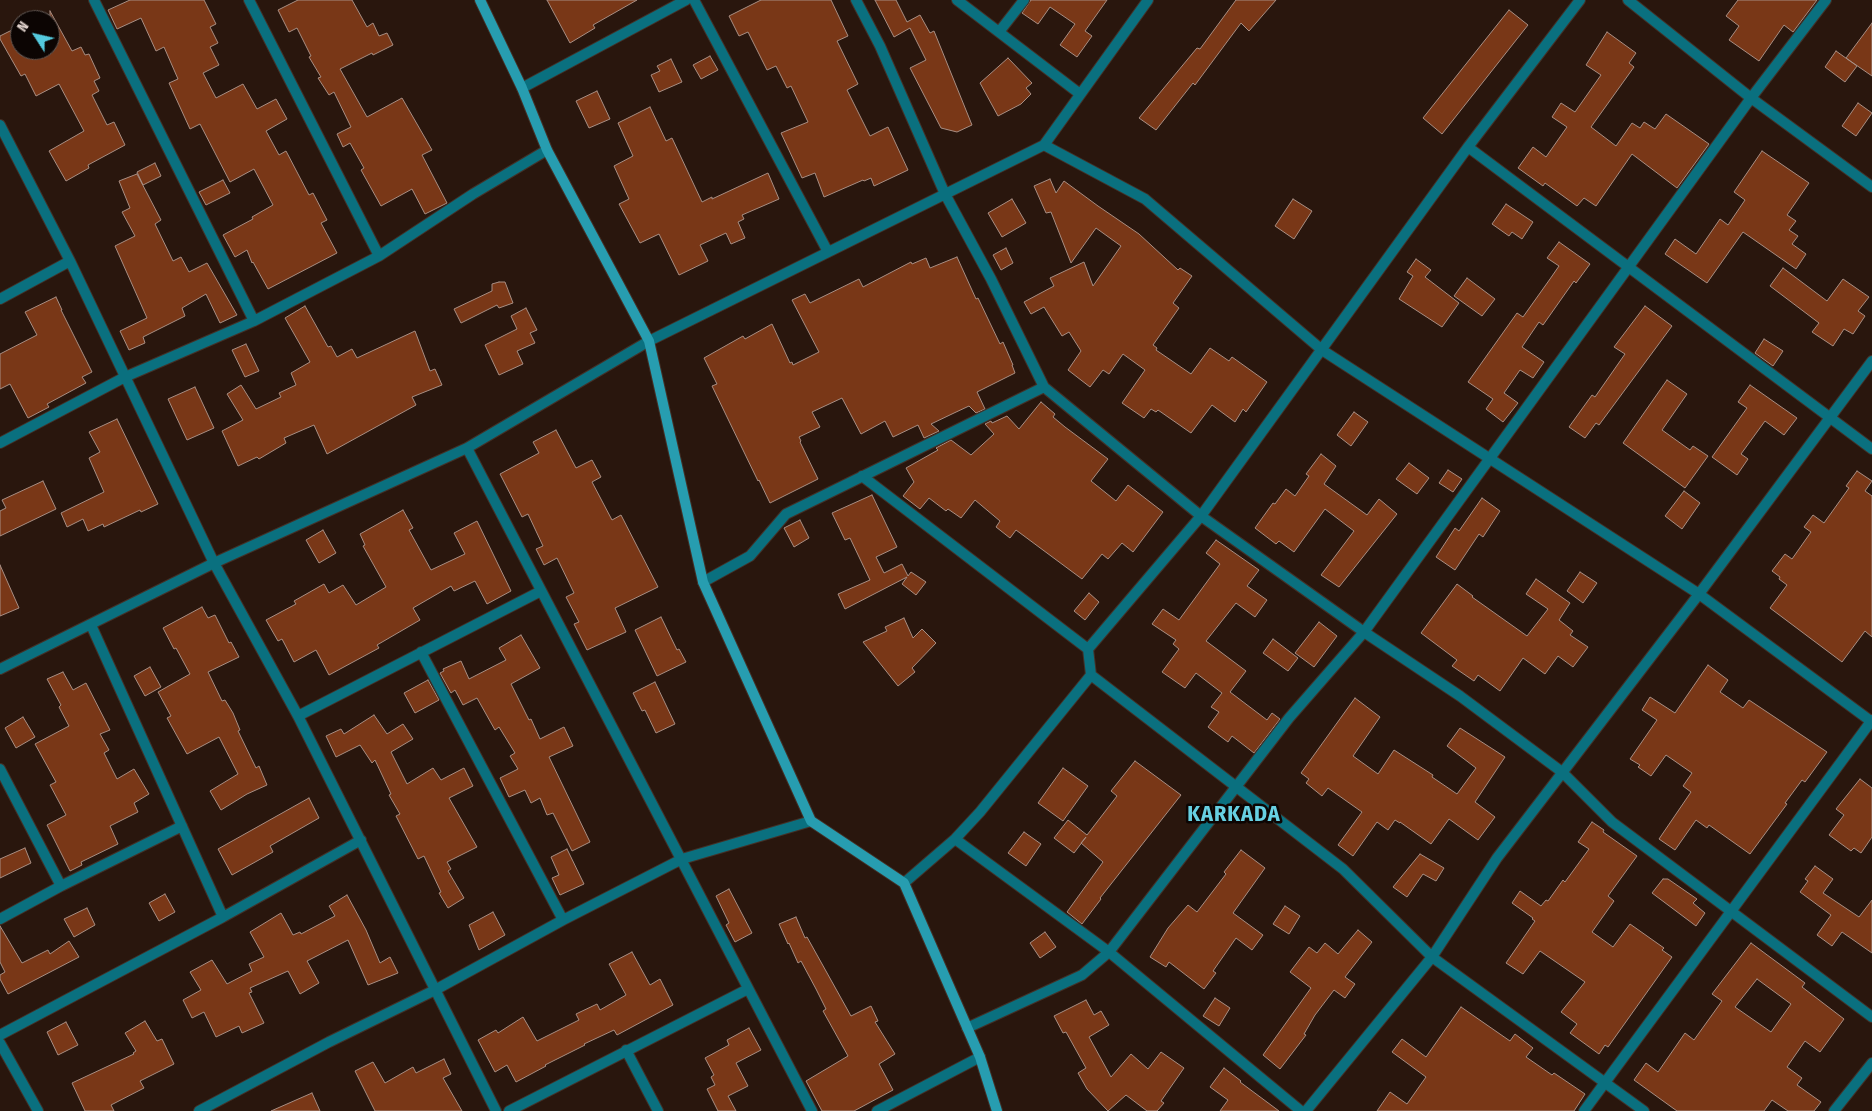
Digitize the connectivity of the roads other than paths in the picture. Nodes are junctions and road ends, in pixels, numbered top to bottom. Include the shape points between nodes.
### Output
1 (94, 0) edge
2 (250, 0) edge
3 (480, 0) edge
4 (686, 0) edge
5 (694, 0) edge
6 (856, 0) edge
7 (957, 0) edge
8 (1024, 0) edge
9 (1148, 0) edge
10 (1580, 0) edge
11 (1628, 0) edge
12 (1826, 0) edge
13 (999, 32) junction
14 (522, 88) junction
15 (1080, 94) junction
16 (1751, 98) junction
17 (0, 125) edge
18 (1044, 144) junction
19 (1468, 147) junction
20 (547, 150) junction
21 (1872, 187) edge
22 (945, 194) junction
23 (828, 252) junction
24 (379, 256) junction
25 (70, 261) junction
26 (1628, 266) junction
27 (0, 299) edge
28 (254, 321) junction
29 (649, 341) junction
30 (1322, 350) junction
31 (1872, 361) edge
32 (125, 377) junction
33 (1044, 387) junction
34 (1829, 418) junction
35 (0, 443) edge
36 (466, 448) junction
37 (1872, 449) edge
38 (1491, 459) junction
39 (862, 476) junction
40 (1201, 516) junction
41 (214, 563) junction
42 (703, 582) junction
43 (541, 591) junction
44 (1699, 594) junction
45 (90, 625) junction
46 (1364, 632) junction
47 (1088, 649) junction
48 (421, 652) junction
49 (0, 669) edge
50 (1091, 675) junction
51 (298, 716) junction
52 (1872, 721) edge
53 (0, 769) edge
54 (1562, 772) junction
55 (1236, 788) junction
56 (811, 821) junction
57 (182, 826) junction
58 (955, 839) junction
59 (361, 840) junction
60 (682, 859) junction
61 (904, 883) junction
62 (61, 886) junction
63 (1731, 911) junction
64 (223, 917) junction
65 (0, 919) edge
66 (563, 920) junction
67 (1109, 952) junction
68 (1432, 957) junction
69 (748, 989) junction
70 (435, 990) junction
71 (1872, 1017) edge
72 (967, 1028) junction
73 (0, 1035) edge
74 (0, 1043) edge
75 (626, 1050) junction
76 (980, 1057) junction
77 (1872, 1063) edge
78 (1605, 1082) junction
79 (38, 1111) edge
80 (199, 1111) edge
81 (496, 1111) edge
82 (510, 1111) edge
83 (658, 1111) edge
84 (812, 1111) edge
85 (877, 1111) edge
86 (997, 1111) edge
87 (1301, 1111) edge
88 (1306, 1111) edge
89 (1584, 1111) edge
90 (1644, 1111) edge
91 (1834, 1111) edge

1 - 28 street
2 - 24 street
3 - 14 street
4 - 14 street
5 - 23 street
6 - 22 street via 880,46
7 - 13 street
8 - 13 street
9 - 15 street
10 - 19 street
11 - 16 street
12 - 16 street
13 - 15 street
14 - 20 street
15 - 18 street
16 - 21 street
16 - 26 street
17 - 25 street
18 - 22 street
18 - 30 street via 1145,199
19 - 26 street
19 - 30 street
20 - 24 street
20 - 29 street
22 - 23 street
22 - 33 street
23 - 29 street
24 - 28 street
25 - 27 street
25 - 32 street
26 - 34 street
26 - 38 street
28 - 32 street
29 - 36 street
29 - 42 street
30 - 38 street
30 - 40 street
31 - 34 street
32 - 35 street
32 - 41 street
33 - 39 street
33 - 40 street
34 - 37 street
34 - 44 street
36 - 41 street
36 - 43 street
38 - 44 street
38 - 46 street
39 - 42 street via 786,514 750,556
39 - 47 street
40 - 46 street
40 - 47 street
41 - 45 street
41 - 51 street
42 - 56 street
43 - 48 street
43 - 60 street
44 - 52 street
44 - 54 street
45 - 49 street
45 - 57 street
46 - 54 street via 1460,696
46 - 55 street via 1289,718
47 - 50 street
48 - 51 street
48 - 66 street
50 - 55 street
50 - 58 street
51 - 59 street
52 - 63 street
53 - 62 street
54 - 63 street via 1612,822
54 - 68 street via 1497,858
55 - 67 street
55 - 68 street via 1343,869
56 - 60 street
56 - 61 street
57 - 62 street
57 - 64 street
58 - 61 street
58 - 67 street
59 - 64 street
59 - 70 street
60 - 66 street
60 - 69 street
61 - 72 street
62 - 65 street
63 - 71 street
63 - 78 street
64 - 73 street
66 - 70 street
67 - 72 street via 1082,975
67 - 87 street
68 - 78 street
68 - 88 street
69 - 75 street
69 - 84 street
70 - 80 street
70 - 81 street
72 - 76 street
74 - 79 street
75 - 82 street
75 - 83 street
76 - 85 street
76 - 86 street
77 - 91 street
78 - 89 street
78 - 90 street

